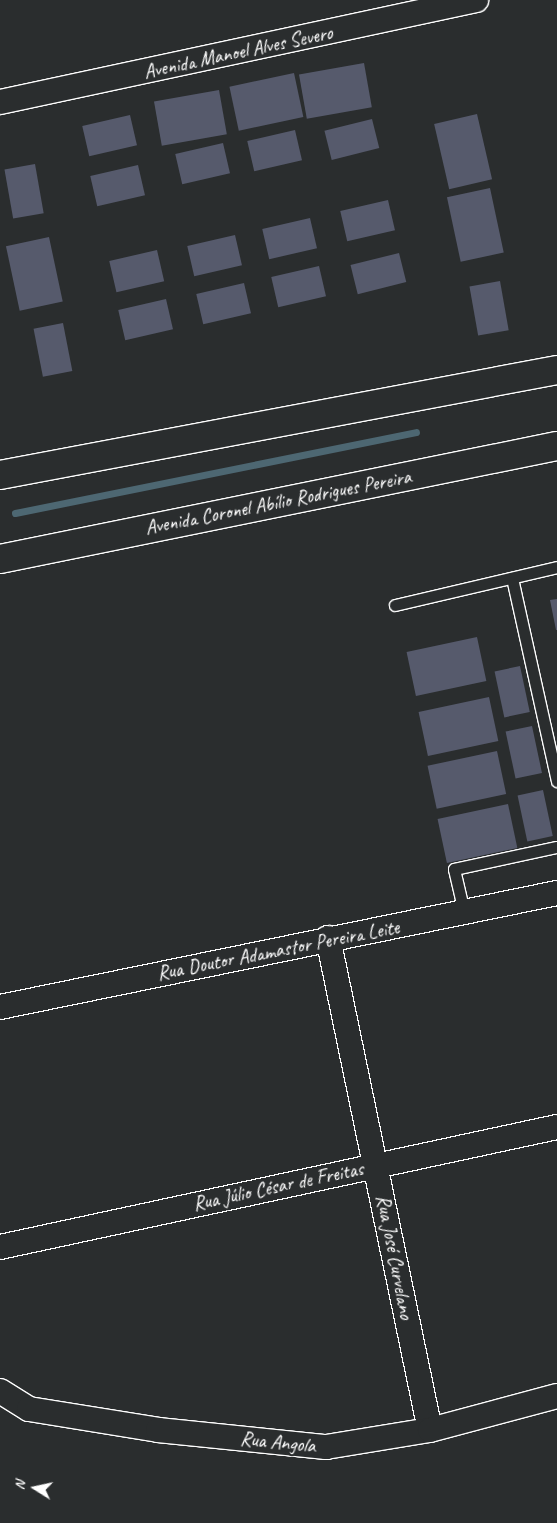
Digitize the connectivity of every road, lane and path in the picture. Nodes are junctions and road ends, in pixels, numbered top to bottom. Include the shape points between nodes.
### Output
1 (476, 0) edge
2 (0, 102) edge
3 (557, 370) edge
4 (557, 446) edge
5 (0, 475) edge
6 (0, 558) edge
7 (557, 567) edge
8 (512, 578) junction
9 (394, 605) dead end
10 (557, 781) edge
11 (557, 847) edge
12 (557, 893) edge
13 (464, 912) junction
14 (328, 938) junction
15 (0, 1007) edge
16 (557, 1128) edge
17 (377, 1165) junction
18 (0, 1247) edge
19 (0, 1391) edge
20 (557, 1396) edge
21 (430, 1430) junction

1 - 2 street, Avenida Manoel Alves Severo
3 - 5 street
4 - 6 street, Avenida Coronel Abílio Rodrigues Pereira
7 - 8 lane
8 - 9 lane
8 - 10 lane
11 - 13 lane via 454,869
12 - 13 street, Rua Doutor Adamastor Pereira Leite
13 - 14 street, Rua Doutor Adamastor Pereira Leite
14 - 15 street, Rua Doutor Adamastor Pereira Leite
14 - 17 street, Rua José Curvelano
16 - 17 street, Rua Júlio César de Freitas
17 - 18 street, Rua Júlio César de Freitas
17 - 21 street, Rua José Curvelano
19 - 21 street, Rua Angola via 28,1408 158,1430 326,1447
20 - 21 street, Rua Angola

